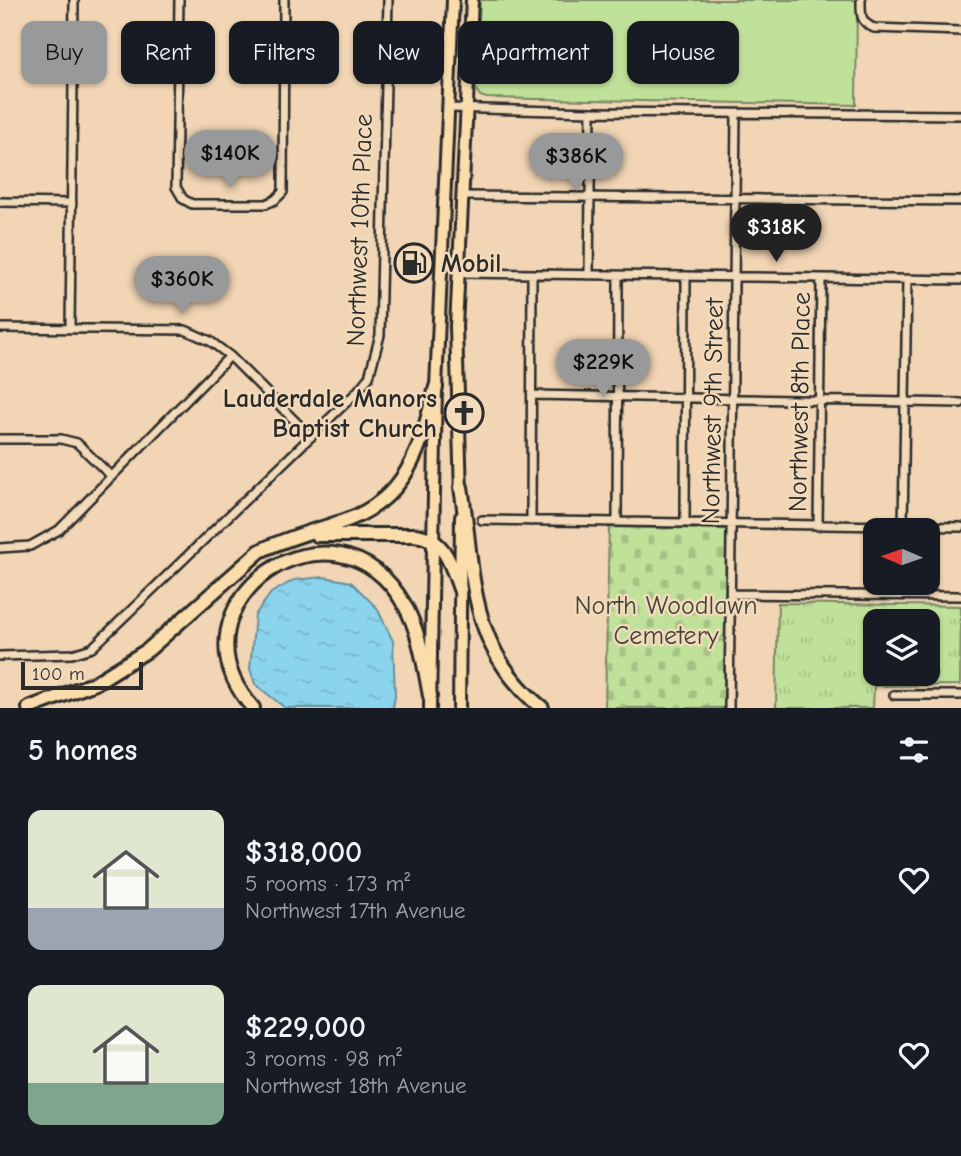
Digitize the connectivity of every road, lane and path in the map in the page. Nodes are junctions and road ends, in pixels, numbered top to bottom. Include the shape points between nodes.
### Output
1 (74, 0) edge
2 (179, 0) edge
3 (284, 0) edge
4 (388, 0) edge
5 (453, 0) edge
6 (472, 0) edge
7 (861, 0) edge
8 (961, 30) edge
9 (448, 108) junction
10 (468, 108) junction
11 (591, 112) junction
12 (736, 114) junction
13 (961, 115) edge
14 (463, 196) junction
15 (590, 197) junction
16 (734, 198) junction
17 (961, 201) edge
18 (0, 202) edge
19 (72, 203) junction
20 (459, 273) junction
21 (532, 275) junction
22 (589, 275) junction
23 (618, 276) junction
24 (686, 276) junction
25 (735, 277) junction
26 (821, 278) junction
27 (907, 279) junction
28 (961, 280) edge
29 (0, 328) edge
30 (70, 328) junction
31 (230, 356) junction
32 (436, 387) junction
33 (532, 395) junction
34 (617, 397) junction
35 (685, 398) junction
36 (734, 400) junction
37 (819, 401) junction
38 (906, 403) junction
39 (961, 403) edge
40 (311, 437) junction
41 (0, 439) edge
42 (111, 475) junction
43 (461, 486) junction
44 (903, 518) edge
45 (482, 520) dead end
46 (531, 521) junction
47 (617, 522) junction
48 (685, 523) junction
49 (732, 524) junction
50 (818, 526) junction
51 (863, 527) edge
52 (940, 527) edge
53 (961, 527) edge
54 (299, 536) junction
55 (434, 540) junction
56 (0, 548) edge
57 (460, 589) junction
58 (732, 594) junction
59 (961, 596) edge
60 (0, 656) edge
61 (894, 695) dead end
62 (961, 695) edge
63 (430, 702) edge
64 (30, 708) edge
65 (253, 708) edge
66 (459, 708) edge
67 (542, 708) edge
68 (730, 708) edge

1 - 19 street
2 - 3 street via 176,187 192,204 266,204 283,192
4 - 40 street, Northwest 10th Place via 380,335 369,377
5 - 9 main road
6 - 10 main road
7 - 8 street via 861,18 874,29
9 - 10 street
9 - 32 main road
10 - 11 street
10 - 14 main road
11 - 12 street
11 - 15 street
12 - 13 street
12 - 16 street, Northwest 9th Street
14 - 15 street
14 - 20 main road
15 - 16 street
15 - 22 street
16 - 17 street
16 - 25 street, Northwest 9th Street
18 - 19 street
19 - 30 street
20 - 21 street
20 - 43 main road via 456,327
21 - 22 street
21 - 33 street
22 - 23 street
23 - 24 street
23 - 34 street
24 - 25 street
24 - 35 street
25 - 26 street
25 - 36 street, Northwest 9th Street
26 - 27 street
26 - 37 street, Northwest 8th Place
27 - 28 street
27 - 38 street
29 - 30 street
30 - 31 street via 185,330
31 - 40 street
31 - 42 street
32 - 54 highway via 417,453 398,485 356,517
32 - 55 main road
33 - 34 street
33 - 46 street
34 - 35 street
34 - 47 street
35 - 36 street
35 - 48 street
36 - 37 street
36 - 49 street, Northwest 9th Street
37 - 38 street
37 - 50 street, Northwest 8th Place
38 - 39 street
38 - 44 street
40 - 60 street via 92,648 72,654
41 - 42 street via 77,443
42 - 56 street via 52,535 30,546
43 - 57 main road
43 - 67 highway via 480,617 509,673
45 - 46 street
46 - 47 street
47 - 48 street
48 - 49 street
49 - 50 street
49 - 58 street, Northwest 9th Street
50 - 51 street
52 - 53 street
54 - 55 highway via 414,535
54 - 64 highway via 251,557 173,631 134,660 83,688
55 - 57 highway via 448,558
55 - 63 main road
57 - 66 main road
58 - 59 street
58 - 68 street, Northwest 9th Street
61 - 62 street
63 - 65 highway via 415,628 393,588 356,561 309,554 260,576 244,593 234,614 227,645 229,665

